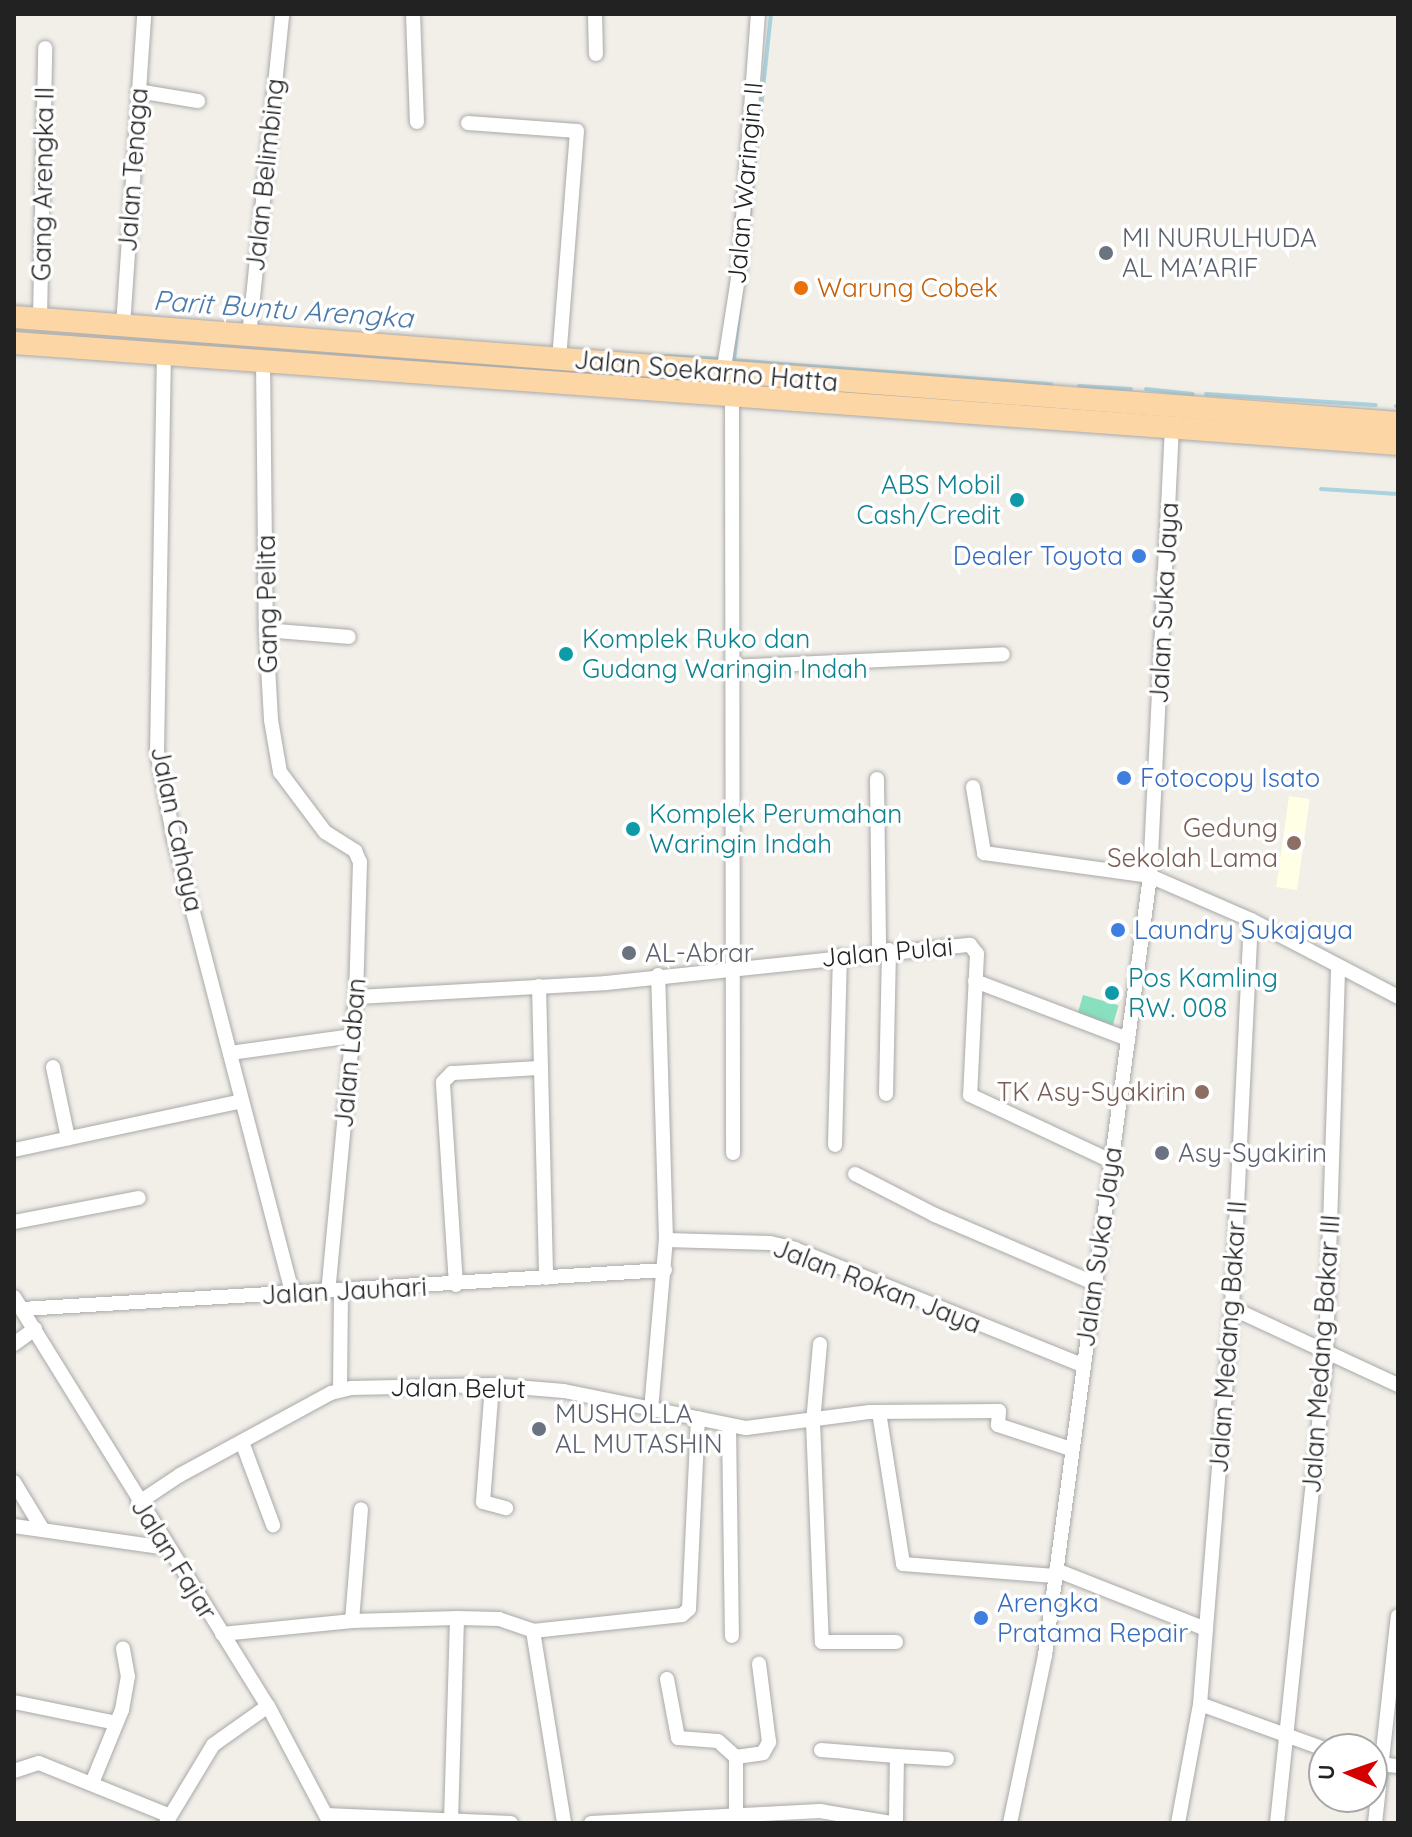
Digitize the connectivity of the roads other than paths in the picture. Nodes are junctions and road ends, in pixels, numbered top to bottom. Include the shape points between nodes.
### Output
1 (144, 14) edge
2 (282, 14) edge
3 (413, 14) edge
4 (595, 14) edge
5 (758, 14) edge
6 (45, 48) dead end
7 (596, 54) dead end
8 (138, 91) junction
9 (198, 101) dead end
10 (417, 122) dead end
11 (468, 123) dead end
12 (14, 317) edge
13 (40, 317) junction
14 (123, 317) junction
15 (249, 334) junction
16 (14, 343) edge
17 (434, 348) junction
18 (164, 352) junction
19 (559, 359) junction
20 (263, 360) junction
21 (724, 365) junction
22 (432, 374) junction
23 (732, 395) junction
24 (1398, 423) edge
25 (1172, 428) junction
26 (1341, 430) junction
27 (1398, 444) edge
28 (266, 630) junction
29 (349, 637) dead end
30 (1003, 654) dead end
31 (732, 667) junction
32 (877, 779) dead end
33 (973, 787) dead end
34 (325, 832) joint
35 (1150, 876) junction
36 (1251, 920) junction
37 (884, 951) junction
38 (840, 956) junction
39 (734, 966) junction
40 (1338, 967) junction
41 (658, 975) junction
42 (975, 981) junction
43 (539, 986) junction
44 (356, 997) junction
45 (1398, 997) edge
46 (353, 1036) junction
47 (1128, 1039) junction
48 (230, 1053) junction
49 (53, 1067) dead end
50 (540, 1068) junction
51 (886, 1094) dead end
52 (242, 1101) junction
53 (68, 1138) junction
54 (835, 1145) dead end
55 (14, 1150) edge
56 (733, 1153) dead end
57 (1111, 1161) junction
58 (855, 1174) dead end
59 (139, 1198) dead end
60 (14, 1222) edge
61 (666, 1240) junction
62 (665, 1270) junction
63 (546, 1278) junction
64 (1094, 1283) junction
65 (456, 1285) junction
66 (334, 1290) junction
67 (292, 1293) junction
68 (18, 1303) edge
69 (1232, 1308) junction
70 (35, 1329) junction
71 (14, 1344) edge
72 (820, 1344) dead end
73 (1326, 1353) junction
74 (1082, 1365) junction
75 (492, 1385) junction
76 (1398, 1385) edge
77 (340, 1389) junction
78 (651, 1410) junction
79 (879, 1412) junction
80 (698, 1418) junction
81 (813, 1422) junction
82 (729, 1426) junction
83 (242, 1442) junction
84 (1071, 1449) junction
85 (14, 1482) edge
86 (138, 1503) junction
87 (506, 1508) dead end
88 (361, 1509) dead end
89 (273, 1525) dead end
90 (14, 1526) edge
91 (43, 1530) junction
92 (167, 1548) junction
93 (1056, 1573) junction
94 (1398, 1616) edge
95 (457, 1618) junction
96 (352, 1621) junction
97 (1206, 1629) junction
98 (533, 1631) junction
99 (222, 1634) junction
100 (732, 1636) dead end
101 (896, 1642) dead end
102 (123, 1648) dead end
103 (759, 1664) dead end
104 (667, 1679) dead end
105 (14, 1702) edge
106 (1200, 1704) junction
107 (268, 1706) junction
108 (116, 1723) junction
109 (1381, 1733) edge
110 (1289, 1740) junction
111 (1308, 1745) edge
112 (821, 1750) dead end
113 (897, 1756) junction
114 (736, 1757) junction
115 (947, 1759) dead end
116 (14, 1771) edge
117 (92, 1783) junction
118 (736, 1815) junction
119 (328, 1819) edge
120 (168, 1820) edge
121 (451, 1821) junction
122 (662, 1821) edge
123 (608, 1822) edge
124 (511, 1823) edge
125 (564, 1823) edge
126 (591, 1823) edge
127 (893, 1823) edge
128 (1010, 1823) edge
129 (1178, 1823) edge
130 (1277, 1823) edge

1 - 8 street, Jalan Tenaga
2 - 15 street, Jalan Belimbing
3 - 10 street
4 - 7 street
5 - 21 street, Jalan Waringin II via 741,258
6 - 13 street, Gang Arengka II
8 - 9 street
8 - 14 street, Jalan Tenaga
11 - 19 street via 577,131
12 - 13 main road, Jalan Soekarno Hatta
13 - 14 main road, Jalan Soekarno Hatta
14 - 15 main road, Jalan Soekarno Hatta
15 - 17 main road, Jalan Soekarno Hatta
16 - 18 main road, Jalan Soekarno Hatta
17 - 19 main road, Jalan Soekarno Hatta
17 - 22 main road
18 - 20 main road, Jalan Soekarno Hatta
18 - 48 street, Jalan Cahaya via 157,751 174,839
19 - 21 main road, Jalan Soekarno Hatta
20 - 22 main road, Jalan Soekarno Hatta
20 - 28 street, Gang Pelita
21 - 26 main road, Jalan Soekarno Hatta
22 - 23 main road, Jalan Soekarno Hatta
23 - 25 main road, Jalan Soekarno Hatta
23 - 31 street
24 - 26 main road, Jalan Soekarno Hatta
25 - 26 main road, Jalan Soekarno Hatta
25 - 35 street, Jalan Suka Jaya
26 - 27 main road, Jalan Soekarno Hatta
28 - 29 street
28 - 34 street, Gang Pelita via 280,772
30 - 31 street
31 - 39 street
32 - 37 street
33 - 35 street via 984,853
34 - 44 street, Jalan Laban via 355,851 360,862
35 - 36 street
35 - 47 street, Jalan Suka Jaya
36 - 40 street
36 - 69 street, Jalan Medang Bakar II
37 - 38 street, Jalan Pulai
37 - 42 street, Jalan Pulai via 973,945
37 - 51 street
38 - 39 street, Jalan Pulai
38 - 54 street
39 - 41 street, Jalan Pulai
39 - 56 street
40 - 45 street
40 - 73 street, Jalan Medang Bakar III
41 - 43 street, Jalan Pulai
41 - 61 street
42 - 47 street
42 - 57 street, Jalan Pulai via 972,1098
43 - 44 street, Jalan Pulai
43 - 50 street
44 - 46 street, Jalan Laban
46 - 48 street
46 - 66 street, Jalan Laban
47 - 57 street, Jalan Suka Jaya
48 - 52 street, Jalan Cahaya
49 - 53 street
50 - 63 street
50 - 65 street via 452,1073 443,1082
52 - 53 street
52 - 67 street, Jalan Cahaya
53 - 55 street
57 - 64 street, Jalan Suka Jaya
58 - 64 street via 935,1215
59 - 60 street
61 - 62 street
61 - 74 street, Jalan Rokan Jaya via 770,1243 795,1249
62 - 63 street, Jalan Jauhari
62 - 78 street
63 - 65 street, Jalan Jauhari
64 - 74 street, Jalan Suka Jaya
65 - 66 street, Jalan Jauhari
66 - 67 street, Jalan Jauhari
66 - 77 street, Jalan Laban
67 - 68 street, Jalan Jauhari
68 - 70 street, Jalan Fajar
69 - 73 street
69 - 97 street, Jalan Medang Bakar II
70 - 71 street
70 - 86 street, Jalan Fajar
72 - 81 street
73 - 76 street
73 - 110 street, Jalan Medang Bakar III
74 - 84 street, Jalan Suka Jaya
75 - 77 street, Jalan Belut
75 - 78 street, Jalan Belut via 564,1391
75 - 87 street via 483,1502
77 - 83 street, Jalan Belut
78 - 80 street, Jalan Belut
79 - 81 street, Jalan Belut
79 - 84 street, Jalan Belut via 999,1411 998,1425
79 - 93 street via 903,1564
80 - 82 street, Jalan Belut
80 - 98 street via 686,1613
81 - 82 street, Jalan Belut via 780,1428
81 - 101 street via 822,1642
82 - 100 street
83 - 86 street, Jalan Belut
83 - 89 street
84 - 93 street, Jalan Suka Jaya
85 - 91 street
86 - 92 street, Jalan Fajar
88 - 96 street
90 - 91 street
91 - 92 street
92 - 99 street, Jalan Fajar
93 - 97 street
93 - 128 street, Jalan Suka Jaya via 1045,1655
94 - 109 street
95 - 96 street
95 - 98 street via 499,1619
95 - 121 street
96 - 99 street
97 - 106 street, Jalan Medang Bakar II
98 - 125 street
99 - 107 street, Jalan Fajar
102 - 108 street via 128,1677
103 - 114 street via 767,1750
104 - 114 street via 678,1738 718,1741
105 - 108 street
106 - 110 street
106 - 129 street, Jalan Medang Bakar II
107 - 119 street, Jalan Fajar
107 - 120 street via 213,1745
108 - 117 street
110 - 111 street
110 - 130 street, Jalan Medang Bakar III
112 - 113 street
113 - 115 street
113 - 127 street
114 - 118 street
116 - 117 street via 39,1763
117 - 120 street
118 - 122 street
118 - 127 street via 820,1811
119 - 121 street
121 - 124 street
122 - 123 street
123 - 126 street

